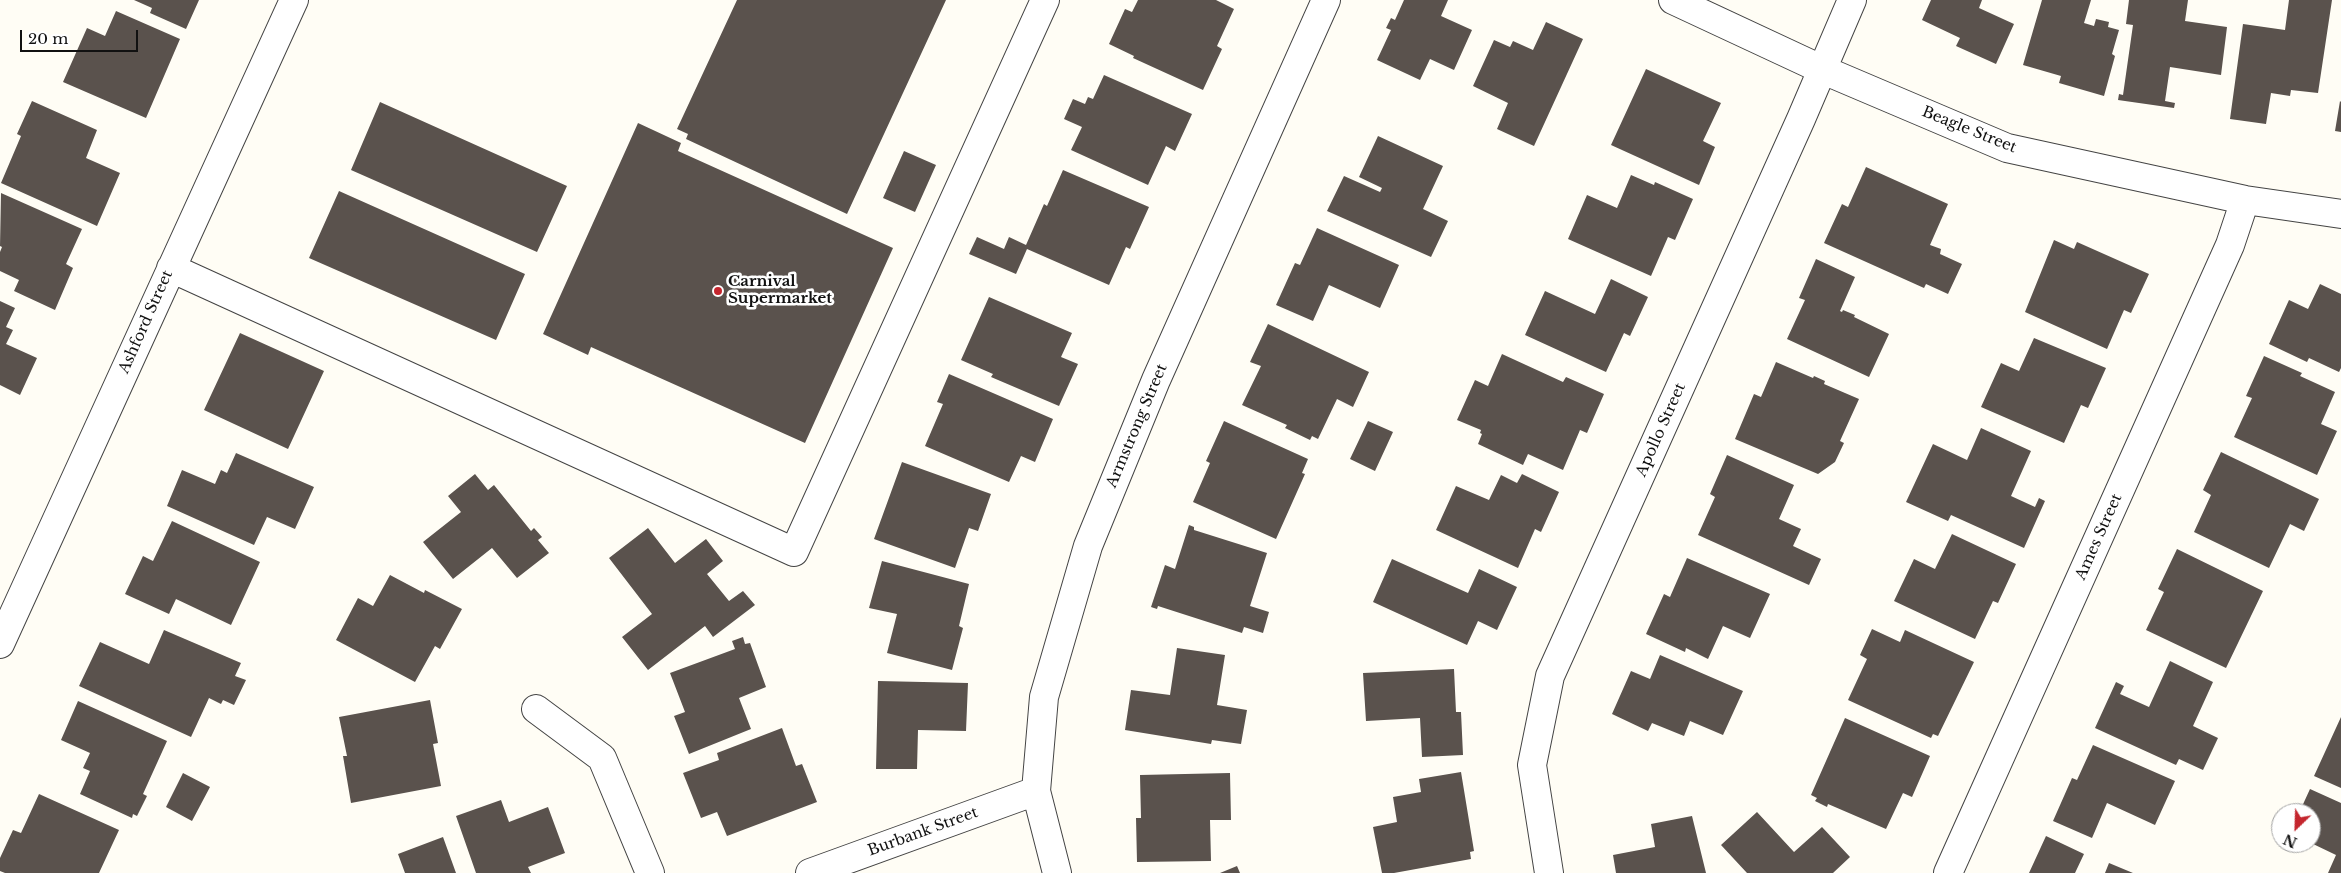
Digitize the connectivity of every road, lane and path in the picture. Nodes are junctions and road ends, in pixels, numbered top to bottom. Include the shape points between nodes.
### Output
1 (294, 0) edge
2 (1045, 0) edge
3 (1326, 0) edge
4 (1673, 0) edge
5 (1852, 0) edge
6 (1821, 68) junction
7 (2245, 200) junction
8 (2341, 214) edge
9 (170, 268) junction
10 (0, 644) edge
11 (536, 708) dead end
12 (1036, 791) junction
13 (650, 873) edge
14 (810, 873) edge
15 (1057, 873) edge
16 (1549, 873) edge
17 (1948, 873) edge

1 - 9 street, Ashford Street
2 - 9 street via 794,552
3 - 12 street, Armstrong Street via 1156,380 1088,546 1044,697
4 - 6 street, Beagle Street
5 - 6 street, Apollo Street
6 - 7 street, Beagle Street via 2007,148
6 - 16 street, Apollo Street via 1550,676 1532,765
7 - 8 street, Beagle Street
7 - 17 street, Ames Street via 2226,254
9 - 10 street, Ashford Street
11 - 13 street via 602,758
12 - 14 street, Burbank Street
12 - 15 street, Armstrong Street

